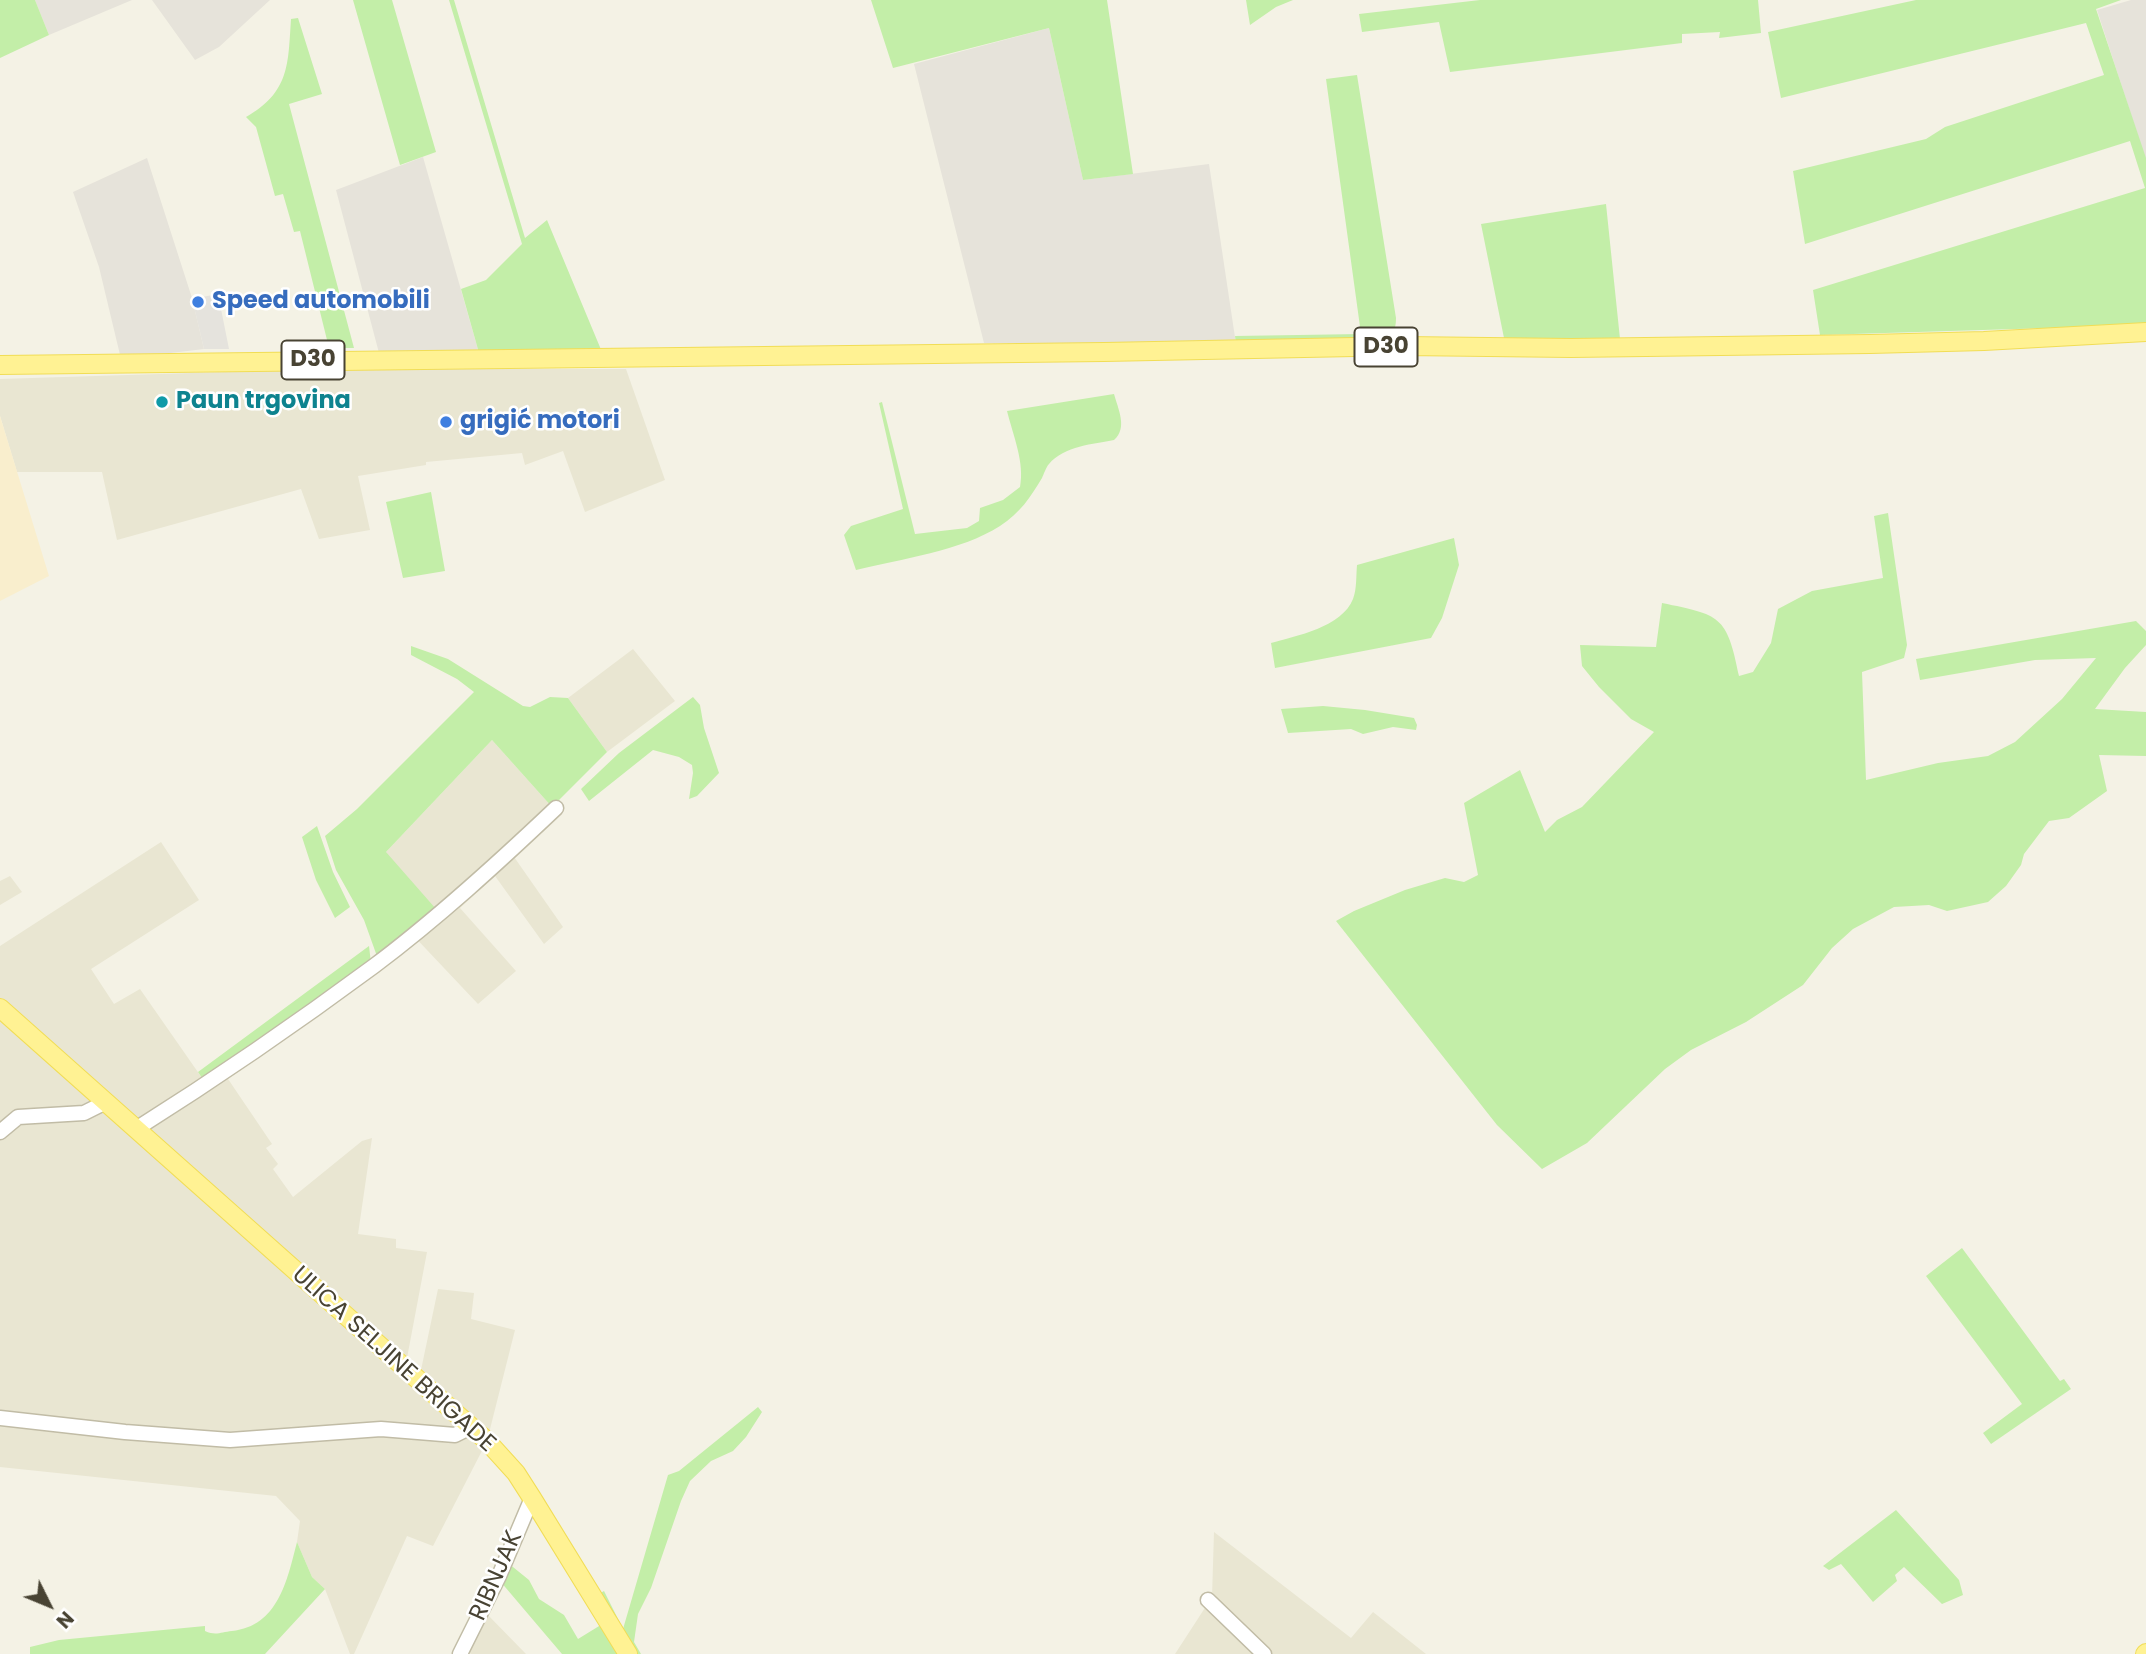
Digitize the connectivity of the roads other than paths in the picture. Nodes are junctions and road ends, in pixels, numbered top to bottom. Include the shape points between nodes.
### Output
1 (2146, 332) edge
2 (0, 365) edge
3 (556, 808) dead end
4 (0, 1009) edge
5 (106, 1102) junction
6 (135, 1129) junction
7 (0, 1132) edge
8 (0, 1418) edge
9 (471, 1427) junction
10 (532, 1498) junction
11 (1208, 1600) dead end
12 (460, 1654) edge
13 (628, 1654) edge
14 (1264, 1654) edge

1 - 2 main road, D30 via 1870,344
3 - 6 street via 375,965
4 - 5 main road, ULICA SELJINE BRIGADE
5 - 6 main road, ULICA SELJINE BRIGADE
5 - 7 street via 84,1113 18,1117
6 - 9 main road, ULICA SELJINE BRIGADE
8 - 9 street via 230,1440 381,1429 454,1435
9 - 10 main road, ULICA SELJINE BRIGADE via 504,1460
10 - 12 street, RIBNJAK
10 - 13 main road, ULICA SELJINE BRIGADE
11 - 14 street

